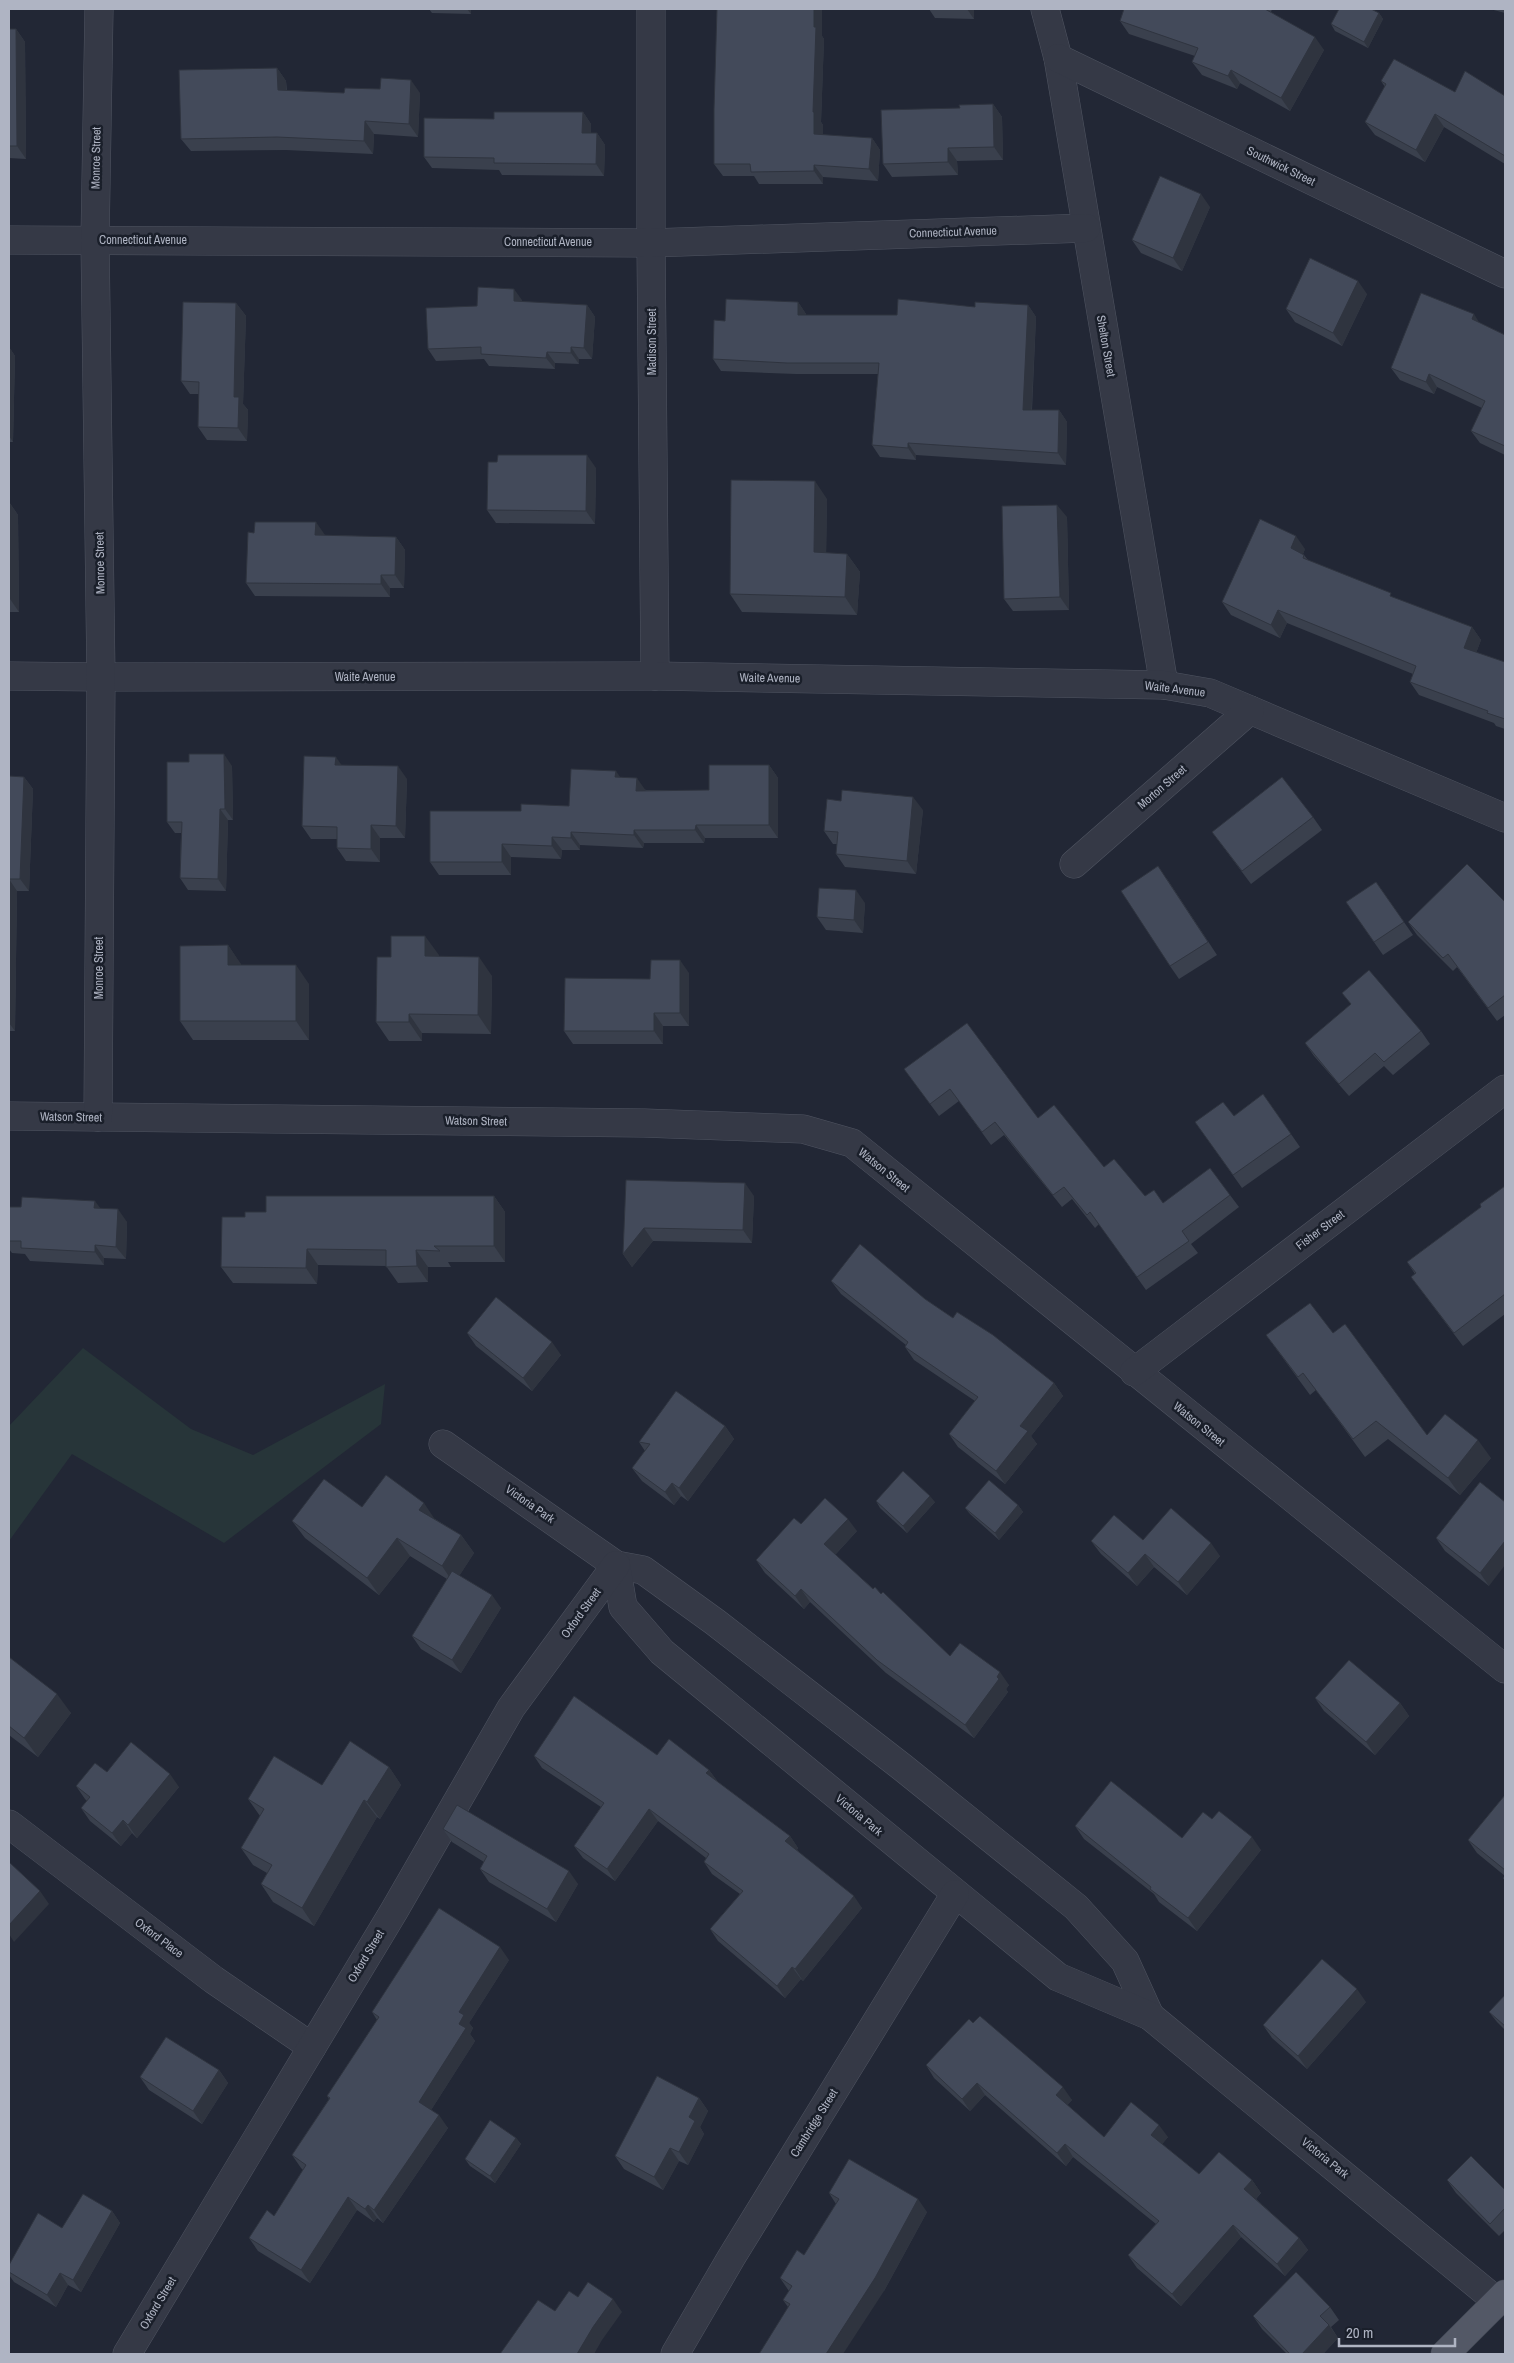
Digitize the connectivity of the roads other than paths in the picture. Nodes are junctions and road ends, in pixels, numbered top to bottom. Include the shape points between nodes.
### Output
1 (99, 9) edge
2 (652, 9) edge
3 (1045, 9) edge
4 (1058, 58) junction
5 (1086, 228) junction
6 (9, 240) edge
7 (95, 240) junction
8 (651, 243) junction
9 (1505, 274) edge
10 (9, 676) edge
11 (655, 676) junction
12 (101, 677) junction
13 (1164, 685) junction
14 (1250, 710) junction
15 (1505, 818) edge
16 (1074, 864) dead end
17 (1505, 1089) edge
18 (9, 1116) edge
19 (98, 1117) junction
20 (1134, 1372) junction
21 (443, 1444) dead end
22 (616, 1565) junction
23 (1500, 1656) edge
24 (9, 1824) edge
25 (955, 1894) junction
26 (1150, 2016) junction
27 (312, 2047) junction
28 (1501, 2298) edge
29 (127, 2354) edge
30 (675, 2354) edge
31 (1445, 2354) edge

1 - 7 street, Monroe Street
2 - 8 street, Madison Street
3 - 4 street, Shelton Street
4 - 5 street, Shelton Street
4 - 9 street, Southwick Street
5 - 8 street, Connecticut Avenue
5 - 13 street, Shelton Street
6 - 7 street, Connecticut Avenue
7 - 8 street, Connecticut Avenue
7 - 12 street, Monroe Street
8 - 11 street, Madison Street
10 - 12 street, Waite Avenue
11 - 12 street, Waite Avenue
11 - 13 street, Waite Avenue
12 - 19 street, Monroe Street
13 - 14 street, Waite Avenue via 1210,693
14 - 15 street, Waite Avenue
14 - 16 street, Morton Street
17 - 20 street, Fisher Street
18 - 19 street, Watson Street
19 - 20 street, Watson Street via 630,1123 803,1130 852,1143
20 - 23 street, Watson Street
21 - 22 street, Victoria Park
22 - 25 street, Victoria Park via 623,1607 662,1652
22 - 26 street, Victoria Park via 643,1570 715,1622 1076,1907 1124,1961
22 - 27 street, Oxford Street via 511,1708
24 - 27 street, Oxford Place via 214,1980
25 - 26 street, Victoria Park via 1058,1977
25 - 30 street, Cambridge Street
26 - 28 street, Victoria Park
27 - 29 street, Oxford Street
28 - 31 main road

